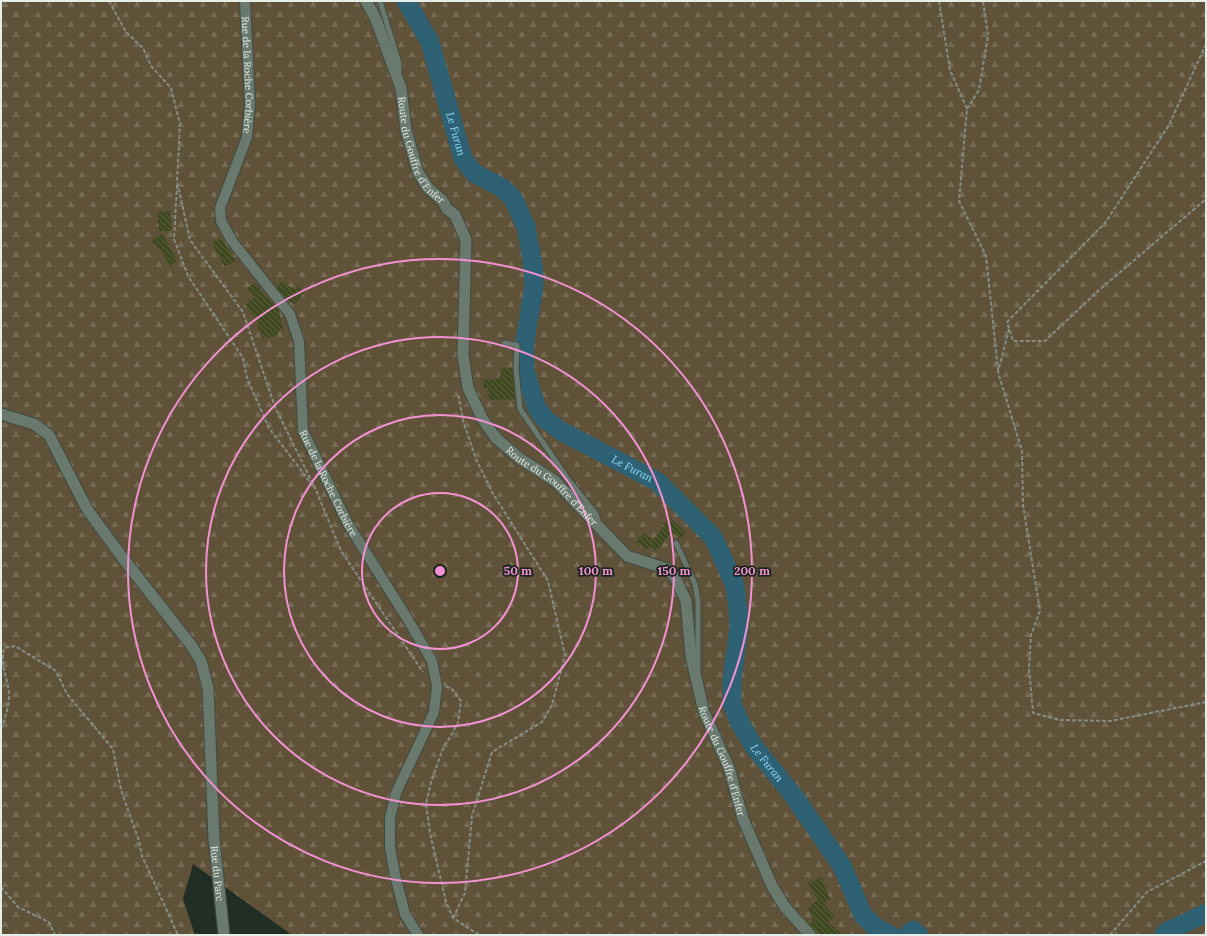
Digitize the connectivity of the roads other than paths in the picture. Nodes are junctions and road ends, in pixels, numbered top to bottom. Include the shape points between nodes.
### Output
1 (245, 1) edge
2 (366, 1) edge
3 (380, 1) edge
4 (400, 85) junction
5 (504, 343) dead end
6 (1, 414) edge
7 (601, 527) junction
8 (676, 543) dead end
9 (697, 685) junction
10 (224, 935) edge
11 (418, 935) edge
12 (810, 935) edge

1 - 11 street, Rue de la Roche Corbière via 250,104 248,137 220,208 221,221 232,241 290,314 299,341 303,431 348,524 432,661 437,686 434,712 396,792 390,818 390,847 395,875 406,914
2 - 4 street, Route du Gouffre d'Enfer via 375,17
3 - 4 lane via 399,63
4 - 7 street, Route du Gouffre d'Enfer via 406,130 418,172 428,188 455,215 466,240 463,355 468,388 494,437 519,458 555,481
5 - 7 lane via 517,345 516,369 520,408 568,479 596,514
6 - 10 street, Rue du Parc via 34,424 49,435 87,509 201,661 208,688 213,811
7 - 9 street, Route du Gouffre d'Enfer via 627,556 667,569 675,577 686,601 691,656
8 - 9 lane via 695,584 698,601 700,661
9 - 12 street, Route du Gouffre d'Enfer via 704,712 729,768 743,819 772,886 785,907

